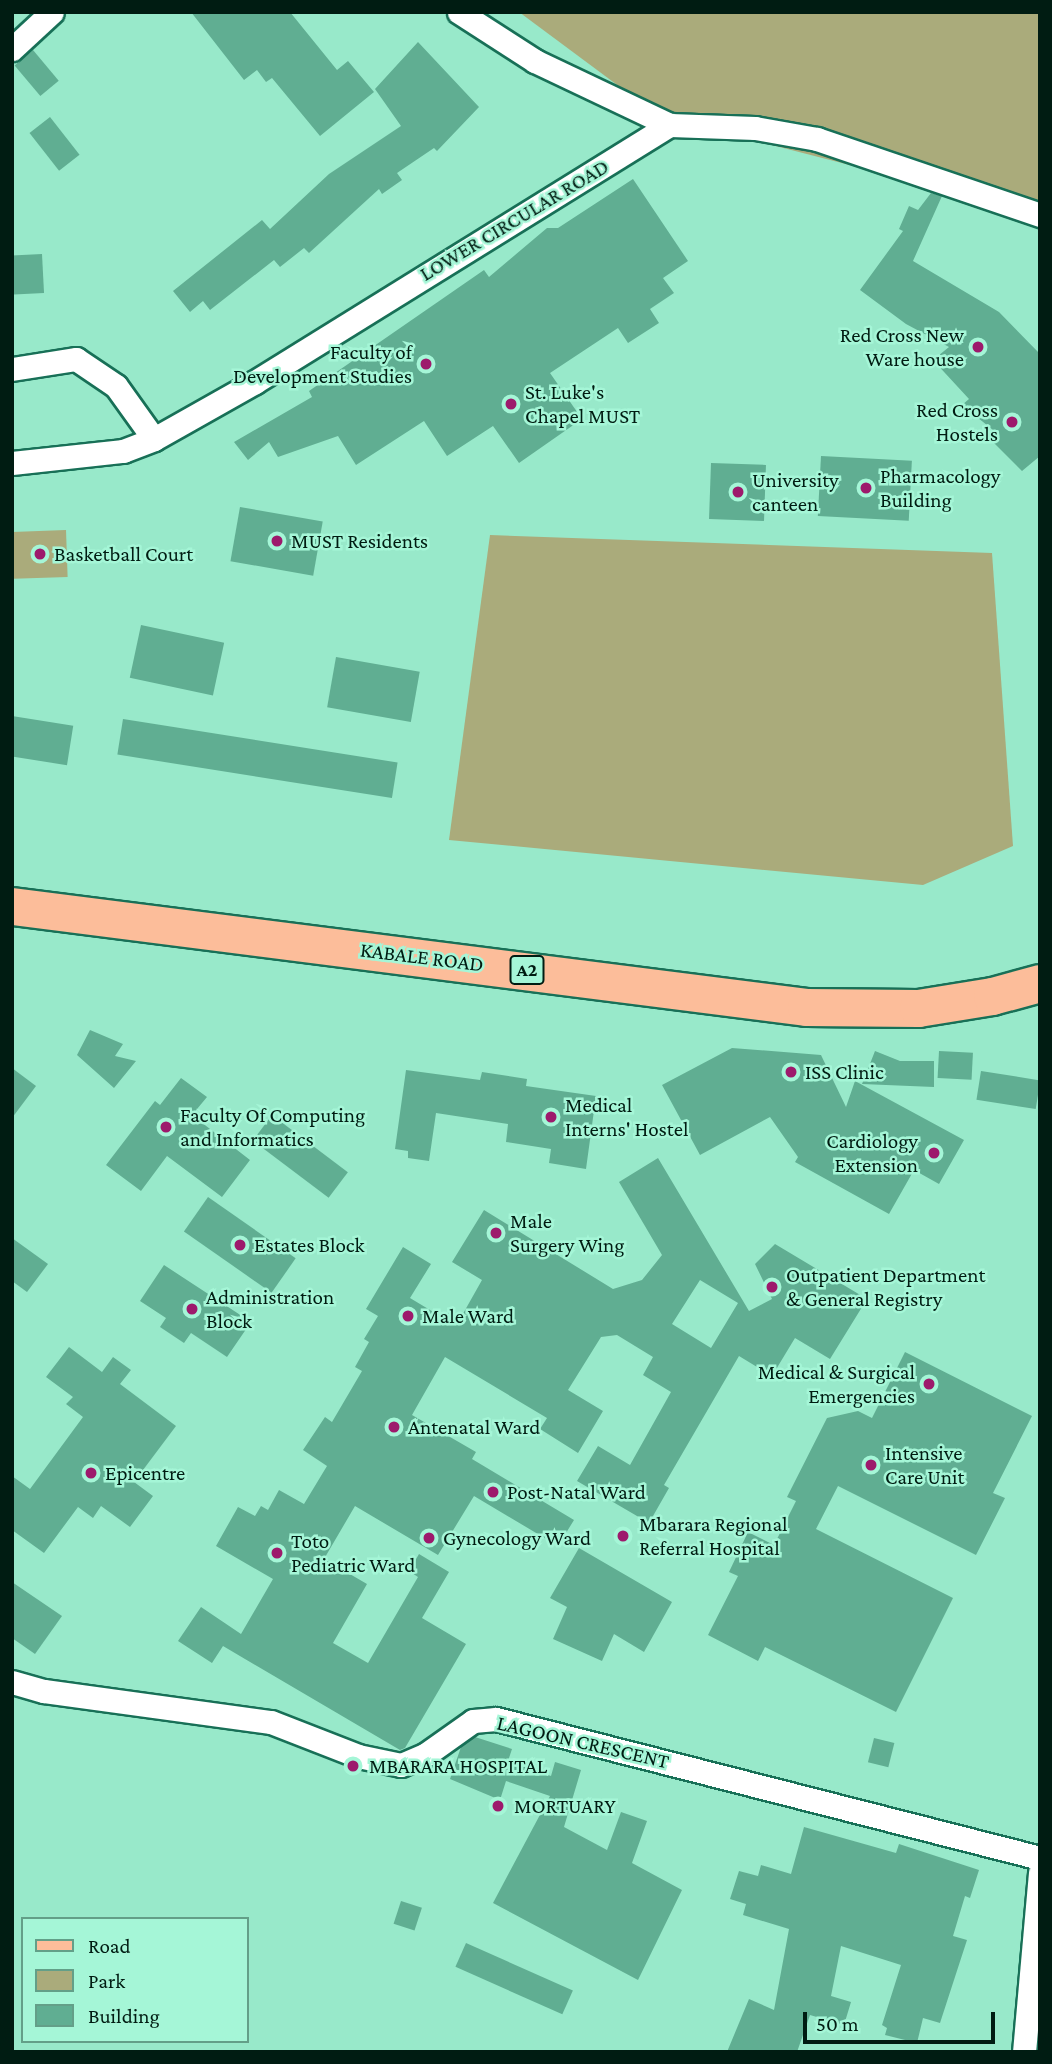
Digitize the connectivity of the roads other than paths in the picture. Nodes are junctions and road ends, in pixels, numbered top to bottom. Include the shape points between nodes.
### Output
1 (52, 12) edge
2 (458, 12) edge
3 (12, 49) edge
4 (670, 125) junction
5 (1040, 215) edge
6 (12, 369) edge
7 (154, 439) junction
8 (12, 463) edge
9 (12, 906) edge
10 (1040, 983) edge
11 (12, 1682) edge
12 (1040, 1858) edge
13 (1040, 1873) edge
14 (1024, 2052) edge

1 - 3 street
2 - 4 street via 535,61
4 - 5 street via 755,128 817,139
4 - 7 street, LOWER CIRCULAR ROAD via 255,382
6 - 7 street via 76,359 116,386
7 - 8 street, LOWER CIRCULAR ROAD via 123,450
9 - 10 main road, KABALE ROAD / A2 via 806,1007 918,1008
11 - 12 street, LAGOON CRESCENT via 44,1691 271,1722 358,1756 401,1765 425,1755 473,1721 496,1719
13 - 14 street

